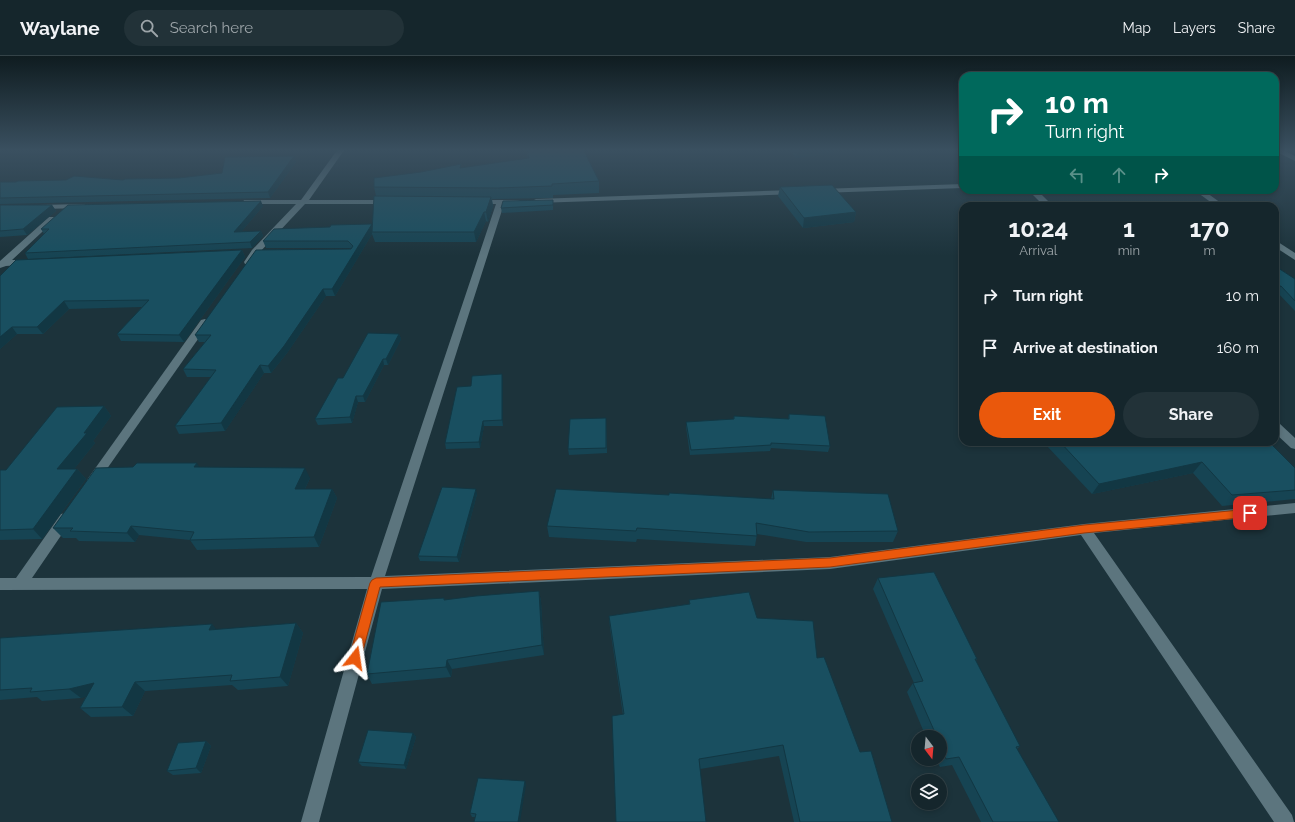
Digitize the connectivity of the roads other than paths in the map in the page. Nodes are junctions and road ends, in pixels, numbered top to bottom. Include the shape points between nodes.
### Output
1 (316, 185) edge
2 (959, 186) edge
3 (1036, 194) edge
4 (1204, 194) edge
5 (304, 201) junction
6 (240, 202) edge
7 (398, 202) edge
8 (469, 202) edge
9 (1045, 202) edge
10 (1215, 202) edge
11 (500, 203) junction
12 (67, 206) junction
13 (90, 206) edge
14 (30, 207) edge
15 (1279, 246) edge
16 (241, 252) edge
17 (255, 252) junction
18 (271, 252) edge
19 (1295, 257) edge
20 (42, 262) edge
21 (1, 265) edge
22 (241, 271) edge
23 (214, 310) edge
24 (1279, 430) edge
25 (1295, 445) edge
26 (89, 486) edge
27 (1295, 508) edge
28 (70, 512) edge
29 (1084, 529) junction
30 (376, 583) junction
31 (0, 584) edge
32 (20, 584) junction
33 (310, 822) edge
34 (1285, 822) edge

1 - 5 street
2 - 11 street
3 - 9 street
4 - 10 street
5 - 6 street
5 - 7 street
5 - 17 street
8 - 11 street
11 - 30 street
12 - 13 street
12 - 14 street
12 - 21 street
15 - 19 street
16 - 17 street
17 - 18 street
17 - 22 street
20 - 21 street
23 - 26 street
24 - 25 street
27 - 29 street
28 - 32 street
29 - 30 street via 830,563
29 - 34 street
30 - 32 street
30 - 33 street
31 - 32 street

